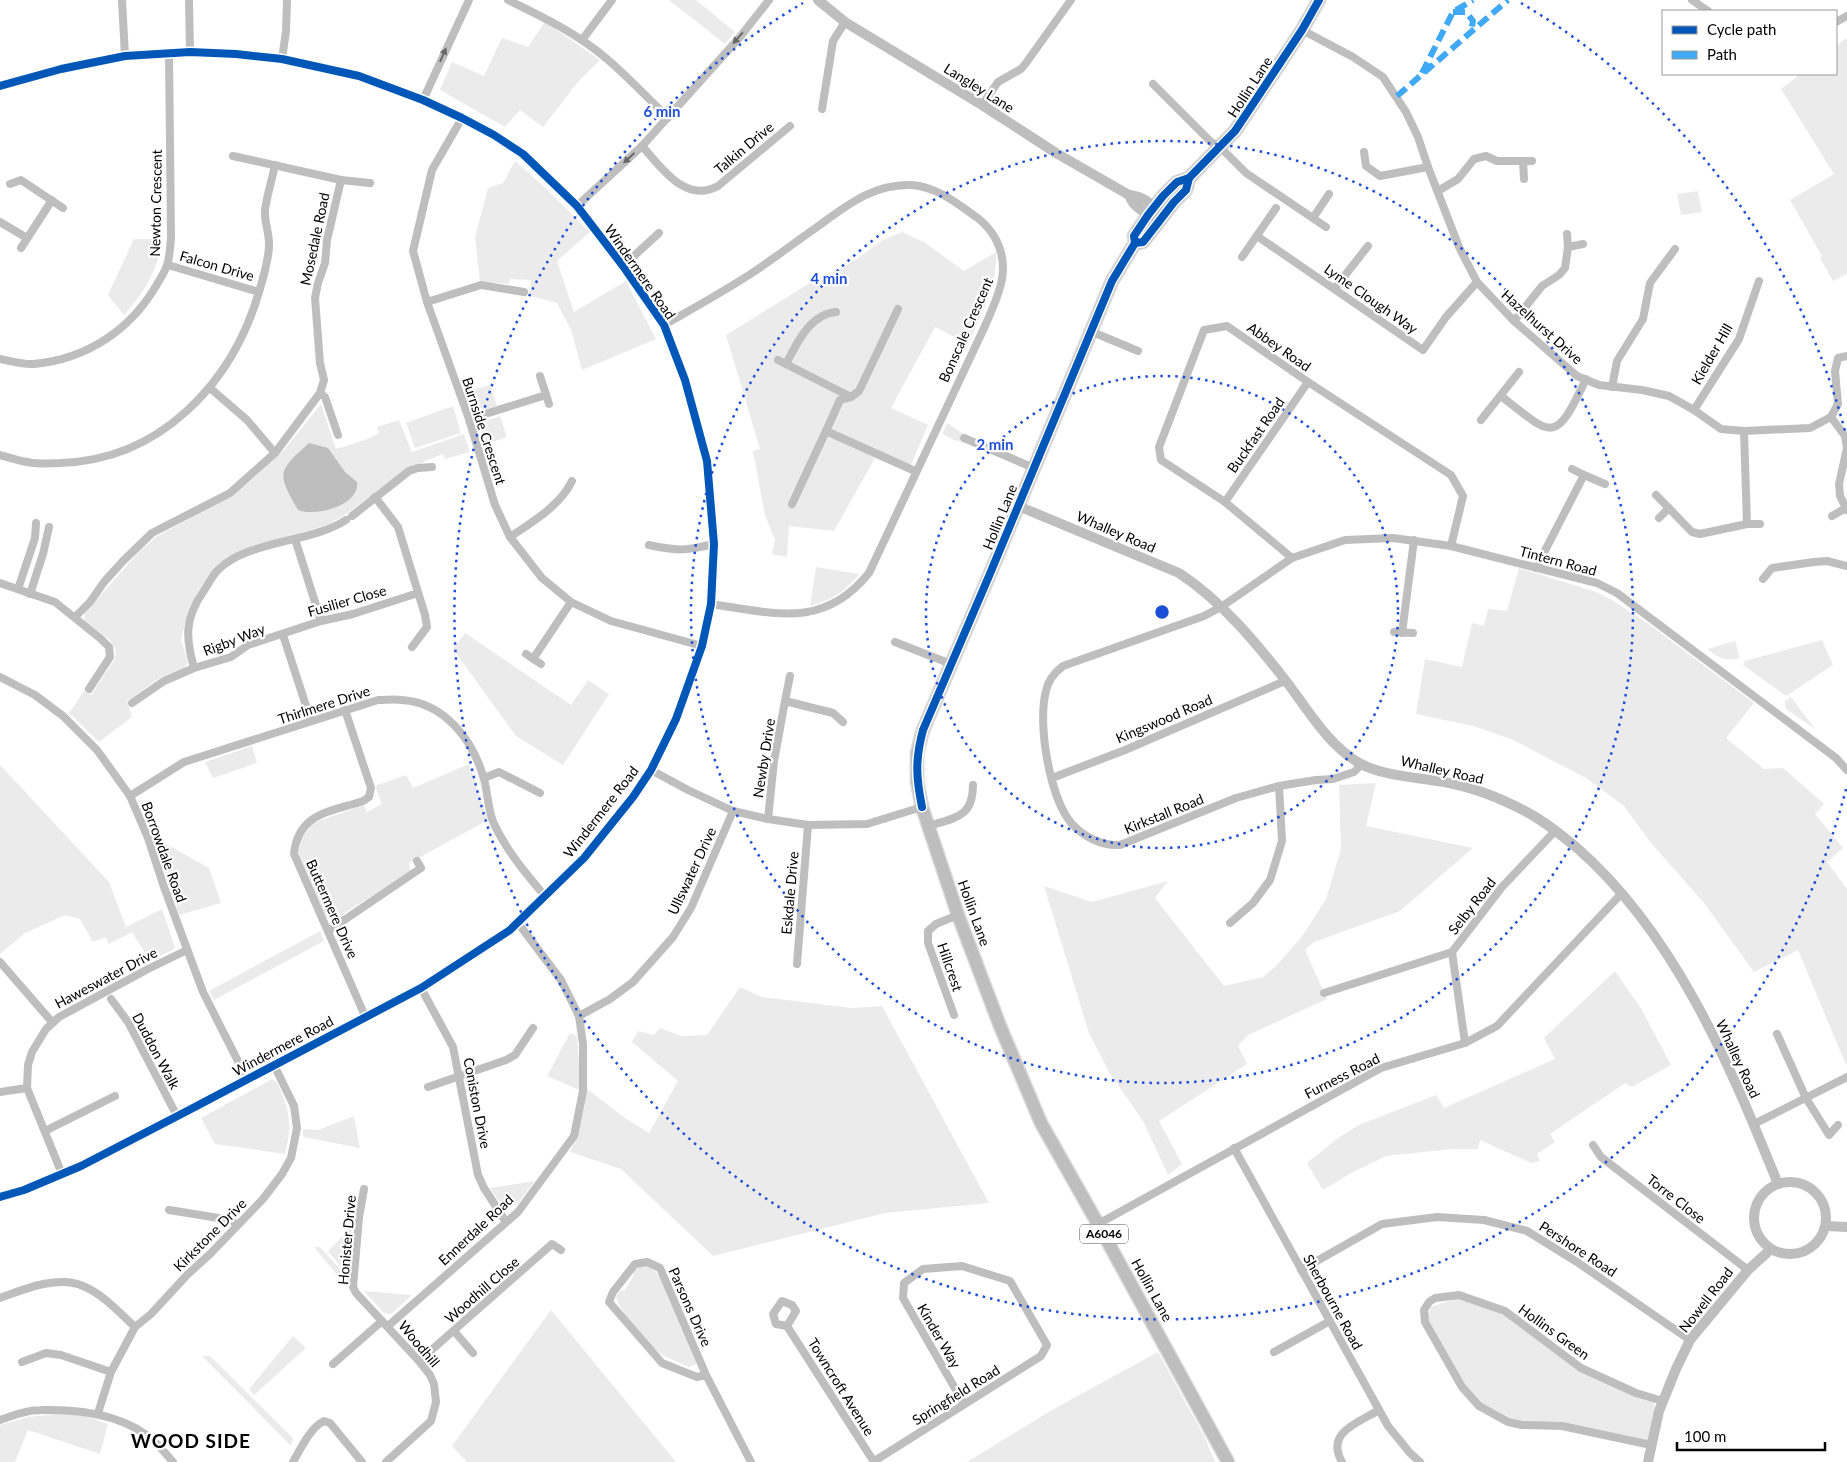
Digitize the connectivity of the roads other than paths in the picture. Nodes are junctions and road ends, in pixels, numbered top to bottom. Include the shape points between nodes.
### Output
1 (122, 0) edge
2 (189, 0) edge
3 (288, 0) edge
4 (468, 0) edge
5 (508, 0) edge
6 (612, 0) edge
7 (769, 0) edge
8 (818, 0) edge
9 (1071, 0) edge
10 (1319, 0) edge
11 (1692, 0) edge
12 (1707, 10) edge
13 (845, 22) junction
14 (1302, 30) junction
15 (582, 40) junction
16 (190, 52) junction
17 (169, 53) junction
18 (125, 56) junction
19 (282, 59) junction
20 (1153, 84) dead end
21 (0, 86) edge
22 (423, 100) junction
23 (982, 105) junction
24 (822, 109) dead end
25 (462, 118) junction
26 (668, 118) junction
27 (790, 126) dead end
28 (642, 146) junction
29 (1221, 148) junction
30 (1364, 152) dead end
31 (233, 156) dead end
32 (1523, 161) junction
33 (1532, 161) dead end
34 (275, 165) junction
35 (1428, 167) junction
36 (1189, 178) junction
37 (1524, 179) dead end
38 (341, 180) junction
39 (370, 183) dead end
40 (10, 184) dead end
41 (1438, 191) junction
42 (1329, 194) dead end
43 (52, 200) junction
44 (577, 206) junction
45 (63, 208) dead end
46 (1276, 208) dead end
47 (1151, 210) junction
48 (1161, 218) junction
49 (1313, 218) junction
50 (0, 222) edge
51 (1326, 227) dead end
52 (659, 233) dead end
53 (1567, 234) dead end
54 (1257, 236) junction
55 (27, 238) junction
56 (1134, 243) junction
57 (1583, 244) dead end
58 (1368, 246) dead end
59 (1568, 247) junction
60 (21, 248) dead end
61 (1674, 249) dead end
62 (1242, 256) dead end
63 (1360, 258) junction
64 (1368, 264) dead end
65 (168, 265) junction
66 (623, 266) junction
67 (1759, 281) dead end
68 (1477, 282) junction
69 (1335, 288) junction
70 (259, 292) junction
71 (524, 292) dead end
72 (427, 302) junction
73 (898, 308) dead end
74 (836, 312) dead end
75 (1514, 321) junction
76 (664, 325) junction
77 (1090, 331) junction
78 (1138, 351) dead end
79 (1847, 356) edge
80 (0, 359) edge
81 (778, 360) dead end
82 (786, 364) junction
83 (1519, 372) dead end
84 (540, 376) dead end
85 (1586, 379) junction
86 (1308, 382) junction
87 (1612, 387) junction
88 (210, 388) junction
89 (320, 393) junction
90 (546, 395) junction
91 (1500, 396) junction
92 (851, 397) junction
93 (549, 404) dead end
94 (1694, 410) junction
95 (1831, 417) junction
96 (469, 420) junction
97 (1481, 420) dead end
98 (826, 431) junction
99 (1744, 431) junction
100 (338, 435) dead end
101 (964, 438) dead end
102 (276, 453) junction
103 (0, 455) edge
104 (432, 467) dead end
105 (1034, 468) junction
106 (1572, 469) dead end
107 (915, 471) junction
108 (1584, 475) junction
109 (572, 481) dead end
110 (1605, 484) dead end
111 (1656, 495) dead end
112 (375, 498) junction
113 (1225, 502) junction
114 (792, 504) dead end
115 (1018, 506) junction
116 (1668, 508) junction
117 (1847, 509) edge
118 (1832, 516) dead end
119 (1659, 518) dead end
120 (36, 523) dead end
121 (1747, 524) junction
122 (1760, 524) dead end
123 (49, 527) dead end
124 (510, 537) junction
125 (294, 539) junction
126 (1414, 540) junction
127 (714, 544) junction
128 (649, 545) dead end
129 (1451, 546) junction
130 (1292, 558) junction
131 (1847, 566) edge
132 (1536, 568) junction
133 (1763, 579) dead end
134 (0, 583) edge
135 (18, 590) junction
136 (418, 593) junction
137 (30, 594) junction
138 (571, 602) junction
139 (711, 604) junction
140 (1221, 607) junction
141 (75, 617) junction
142 (321, 621) junction
143 (1413, 634) dead end
144 (283, 635) junction
145 (895, 642) dead end
146 (702, 646) junction
147 (412, 647) dead end
148 (526, 654) dead end
149 (533, 659) junction
150 (540, 664) dead end
151 (950, 664) junction
152 (194, 668) junction
153 (790, 676) dead end
154 (0, 677) edge
155 (1285, 681) junction
156 (90, 689) dead end
157 (785, 701) junction
158 (132, 703) dead end
159 (345, 710) junction
160 (311, 722) junction
161 (843, 722) dead end
162 (1362, 764) junction
163 (651, 770) junction
164 (1847, 770) edge
165 (484, 778) junction
166 (1052, 778) junction
167 (972, 785) dead end
168 (1279, 786) junction
169 (540, 793) dead end
170 (130, 796) junction
171 (922, 807) junction
172 (733, 811) junction
173 (768, 819) junction
174 (808, 825) junction
175 (928, 826) junction
176 (1556, 830) junction
177 (417, 861) dead end
178 (1622, 893) junction
179 (545, 896) junction
180 (958, 915) junction
181 (518, 922) junction
182 (1230, 923) dead end
183 (328, 931) junction
184 (186, 950) junction
185 (1452, 952) junction
186 (0, 962) edge
187 (796, 964) dead end
188 (421, 988) junction
189 (1324, 994) dead end
190 (111, 999) dead end
191 (954, 1015) dead end
192 (365, 1016) junction
193 (579, 1016) junction
194 (52, 1022) junction
195 (533, 1028) dead end
196 (1777, 1034) dead end
197 (1465, 1043) junction
198 (274, 1065) junction
199 (459, 1076) junction
200 (1847, 1077) edge
201 (247, 1079) junction
202 (428, 1086) dead end
203 (27, 1088) junction
204 (0, 1092) edge
205 (115, 1096) dead end
206 (1806, 1098) junction
207 (176, 1116) junction
208 (1754, 1124) junction
209 (1838, 1125) dead end
210 (45, 1132) junction
211 (1593, 1145) dead end
212 (1234, 1148) junction
213 (62, 1174) junction
214 (1778, 1184) junction
215 (364, 1189) dead end
216 (0, 1197) edge
217 (169, 1210) dead end
218 (506, 1222) junction
219 (1098, 1224) junction
220 (238, 1225) junction
221 (1826, 1226) junction
222 (1847, 1227) edge
223 (1771, 1249) junction
224 (561, 1250) dead end
225 (1301, 1270) junction
226 (1748, 1270) junction
227 (356, 1293) joint
228 (0, 1298) edge
229 (1330, 1322) junction
230 (385, 1324) junction
231 (788, 1326) dead end
232 (135, 1327) junction
233 (454, 1332) junction
234 (1690, 1340) junction
235 (1047, 1345) joint
236 (1274, 1352) dead end
237 (473, 1353) dead end
238 (419, 1361) junction
239 (22, 1362) dead end
240 (333, 1364) dead end
241 (111, 1372) junction
242 (706, 1375) junction
243 (1663, 1402) junction
244 (964, 1404) junction
245 (1380, 1410) junction
246 (98, 1413) junction
247 (0, 1420) edge
248 (1650, 1445) junction
249 (173, 1462) edge
250 (293, 1462) edge
251 (362, 1462) edge
252 (386, 1462) edge
253 (751, 1462) edge
254 (874, 1462) edge
255 (1228, 1462) edge
256 (1342, 1462) edge
257 (1420, 1462) edge
258 (1648, 1462) edge

1 - 18 street
2 - 16 street
3 - 19 street
22 -> 4 street
5 - 15 street
6 - 15 street
7 -> 26 street
8 - 13 street, Langley Lane
9 - 23 street via 1021,69 998,82
10 - 14 main road, Hollin Lane / A6046
11 - 12 street
13 - 23 street, Langley Lane
13 - 24 street via 833,41
14 - 29 main road, Hollin Lane / A6046
14 - 35 street, Hazelhurst Drive via 1383,77 1406,112
15 - 26 street via 607,59
16 - 17 street, Windermere Road
16 - 19 street, Windermere Road
17 - 18 street, Windermere Road
17 - 65 street, Newton Crescent via 171,238
18 - 21 street, Windermere Road
19 - 22 street, Windermere Road via 359,76
20 - 29 street
22 - 25 street, Windermere Road
23 - 47 street, Langley Lane via 1129,195 1132,203
25 - 44 street, Windermere Road via 523,154
25 - 72 street, Burnside Crescent via 432,170 413,251
26 - 28 street
27 - 28 street, Talkin Drive via 718,186 707,190 690,190 681,186
28 -> 44 street
29 - 36 main road, Hollin Lane / A6046
29 - 49 street via 1246,174
30 - 35 street via 1366,166 1380,176
31 - 34 street
32 - 33 street
32 - 37 street
32 - 41 street via 1496,161 1486,156 1474,158 1458,179
34 - 38 street
34 - 70 street via 265,212 269,247
35 - 41 street, Hazelhurst Drive
36 - 47 main road, Hollin Lane / A6046 via 1177,182
36 - 48 main road, Hollin Lane / A6046 via 1186,190
38 - 39 street
38 - 89 street, Mosedale Road via 327,240 326,263 315,298 324,380
40 - 43 street via 21,180
41 - 68 street, Hazelhurst Drive
42 - 49 street
43 - 45 street
43 - 55 street
44 - 66 street, Windermere Road
46 - 54 street
47 - 48 street
47 - 56 main road, Hollin Lane / A6046 via 1134,236
48 - 56 main road, Hollin Lane / A6046 via 1143,242
49 - 51 street
50 - 55 street
52 - 66 street
53 - 59 street
54 - 62 street
54 - 69 street, Lyme Clough Way
55 - 60 street
56 - 77 main road, Hollin Lane / A6046 via 1112,281
57 - 59 street
58 - 63 street
59 - 75 street via 1565,268 1542,286
61 - 87 street via 1661,258 1650,283 1643,320 1617,361
63 - 64 street
63 - 69 street
65 - 70 street, Falcon Drive
65 - 80 street, Newton Crescent via 145,305 100,343 77,355 33,364
66 - 76 street, Windermere Road
67 - 94 street, Kielder Hill via 1748,299 1739,339
68 - 69 street, Lyme Clough Way via 1446,316 1423,350
68 - 75 street, Hazelhurst Drive
70 - 88 street via 244,334
71 - 72 street via 482,285
72 - 96 street, Burnside Crescent
73 - 92 street via 859,390
74 - 82 street via 826,313 804,331
75 - 85 street, Hazelhurst Drive via 1577,376
76 - 107 street, Bonscale Crescent via 750,274 865,195 881,188 913,185 938,192 988,227 998,243 1004,269 1000,290
76 - 127 street, Windermere Road via 685,380 707,461
77 - 78 street
77 - 105 main road, Hollin Lane / A6046
79 - 95 street via 1838,358 1835,370 1838,404
81 - 82 street
82 - 92 street
83 - 91 street
84 - 90 street
85 - 87 street, Hazelhurst Drive
85 - 91 street via 1564,420 1550,429 1538,426
86 - 113 street, Buckfast Road
86 - 113 street, Abbey Road via 1227,326 1204,330 1159,447 1161,460
86 - 129 street, Abbey Road via 1452,475 1463,496
87 - 94 street, Hazelhurst Drive via 1669,396
88 - 102 street via 247,420
88 - 103 street via 161,432 114,455 78,462 34,464
89 - 100 street via 325,397
89 - 102 street
90 - 93 street
90 - 96 street
91 - 97 street
92 - 98 street via 840,400
94 - 99 street, Hazelhurst Drive via 1721,429
95 - 99 street, Hazelhurst Drive via 1810,428
95 - 117 street via 1845,436 1847,448 1839,484 1840,496
96 - 124 street, Burnside Crescent via 495,505
98 - 107 street
98 - 114 street
99 - 121 street
101 - 105 street
102 - 141 street via 230,493 152,533
104 - 112 street via 409,471
105 - 115 main road, Hollin Lane / A6046
106 - 108 street
107 - 139 street, Bonscale Crescent via 868,573 845,598 818,610 794,614
108 - 110 street
108 - 132 street
109 - 124 street via 567,491 541,516
111 - 116 street
112 - 125 street, Rigby Way via 335,527
112 - 136 street via 398,527
113 - 130 street, Abbey Road
115 - 140 street, Whalley Road via 1179,573
115 - 151 main road, Hollin Lane / A6046
116 - 119 street
116 - 121 street via 1692,532 1700,534
117 - 118 street
120 - 135 street via 35,538
121 - 122 street
123 - 137 street
124 - 138 street, Burnside Crescent via 542,578
125 - 142 street
125 - 152 street, Rigby Way via 230,561 218,570 200,596 186,635
126 - 129 street, Tintern Road
126 - 130 street, Tintern Road via 1345,540
126 - 143 street via 1398,632
127 - 128 street via 675,551
127 - 139 street, Windermere Road
129 - 132 street, Tintern Road
130 - 140 street, Tintern Road
131 - 133 street via 1827,561 1772,568
132 - 164 street, Tintern Road via 1597,583 1617,593 1836,758
134 - 135 street
135 - 137 street
136 - 142 street, Fusilier Close
136 - 147 street via 427,627
137 - 141 street via 55,602
138 - 146 street, Burnside Crescent via 611,621
138 - 149 street
139 - 146 street, Windermere Road
140 - 155 street, Whalley Road
140 - 166 street, Kirkstall Road via 1196,619 1070,662 1056,672 1046,691 1043,719 1044,743
141 - 156 street via 109,647 111,653
142 - 144 street, Fusilier Close
144 - 152 street, Rigby Way via 248,645 231,658
144 - 160 street, Rigby Way
145 - 151 street
146 - 163 street, Windermere Road via 676,719
148 - 149 street
149 - 150 street
151 - 171 main road, Hollin Lane / A6046 via 922,730 917,753 917,781
152 - 158 street, Rigby Way via 164,681
153 - 157 street, Newby Drive
154 - 170 street, Borrowdale Road via 35,695 63,716 98,750
155 - 162 street, Whalley Road via 1326,735
155 - 166 street, Kingswood Road
157 - 161 street, Newby Drive via 832,713
157 - 173 street, Newby Drive
159 - 160 street, Thirlmere Drive
159 - 165 street, Thirlmere Drive via 378,700 403,700 426,705 458,727 469,742
159 - 183 street, Buttermere Drive via 371,788 369,797 363,802 312,818 295,841 294,854
160 - 170 street, Thirlmere Drive via 184,762
162 - 168 street, Kirkstall Road via 1354,772 1333,779
162 - 176 street, Whalley Road via 1384,772 1452,783 1494,796
163 - 172 street
163 - 179 street, Windermere Road via 584,858
165 - 169 street via 498,772
165 - 179 street, Thirlmere Drive via 494,823 517,864
166 - 168 street, Kirkstall Road via 1072,823 1091,838 1112,846 1236,798
167 - 175 street via 972,800 967,811
168 - 182 street via 1282,841 1270,880 1253,903
170 - 184 street, Borrowdale Road via 148,838
171 - 174 street via 868,824
171 - 175 main road, Hollin Lane / A6046
172 - 173 street
172 - 193 street, Ullswater Drive via 691,908 672,937 634,982
173 - 174 street
174 - 187 street, Eskdale Drive
175 - 180 main road, Hollin Lane / A6046
176 - 178 street, Whalley Road
176 - 185 street, Selby Road via 1502,887
177 - 183 street via 421,868
178 - 197 street, Furness Road via 1497,1026
178 - 208 street, Whalley Road via 1662,946 1700,1010
179 - 181 street, Windermere Road
180 - 191 street, Hillcrest via 928,931 928,943
180 - 219 main road, Hollin Lane / A6046 via 1041,1123
181 - 188 street, Windermere Road
181 - 193 street, Ennerdale Road via 561,980
183 - 192 street, Buttermere Drive
184 - 194 street, Haweswater Drive
184 - 201 street, Borrowdale Road via 202,992
185 - 189 street
185 - 197 street, Selby Road
186 - 194 street
188 - 192 street, Windermere Road
188 - 199 street, Coniston Drive via 453,1047
190 - 207 street, Duddon Walk via 128,1022
192 - 198 street, Windermere Road
193 - 218 street, Ennerdale Road via 583,1044 583,1091 574,1136 518,1212
194 - 203 street, Haweswater Drive via 32,1052
195 - 199 street via 509,1058
196 - 206 street
197 - 212 street, Furness Road via 1381,1068
198 - 201 street, Windermere Road
198 - 220 street, Kirkstone Drive via 294,1106 297,1128 294,1148 275,1185
199 - 202 street
199 - 218 street, Coniston Drive via 478,1175
200 - 206 street
201 - 207 street, Windermere Road
203 - 204 street
203 - 210 street, Haweswater Drive
205 - 210 street
206 - 208 street
206 - 209 street via 1829,1135
207 - 213 street, Windermere Road
208 - 214 street, Whalley Road
210 - 213 street, Haweswater Drive
211 - 226 street, Torre Close via 1601,1157
212 - 219 street, Furness Road
212 - 225 street, Sherbourne Road
213 - 216 street, Windermere Road
214 - 221 street via 1800,1183 1810,1188 1824,1204
214 - 223 street via 1768,1189 1755,1208 1756,1232
215 - 227 street, Honister Drive via 355,1260 353,1287
217 - 220 street via 231,1220
218 - 230 street, Ennerdale Road
219 - 255 main road, Hollin Lane / A6046
220 - 232 street, Kirkstone Drive
221 - 222 street
221 - 223 street via 1821,1238 1804,1252 1793,1255
223 - 226 street, Nowell Road
224 - 233 street, Woodhill Close via 552,1244
225 - 229 street, Sherbourne Road
225 - 234 street, Pershore Road via 1382,1224 1437,1217 1484,1220 1527,1231
226 - 234 street, Nowell Road
227 - 230 street, Woodhill
228 - 232 street via 40,1285 63,1282 83,1286
229 - 236 street
229 - 245 street, Sherbourne Road
230 - 238 street, Woodhill
230 - 240 street, Ennerdale Road
231 - 254 street, Towncroft Avenue
232 - 241 street, Kirkstone Drive
233 - 237 street
233 - 238 street, Woodhill Close
234 - 243 street, Nowell Road
235 - 244 street, Springfield Road via 1041,1356
235 - 244 street, Kinder Way via 1010,1281 962,1266 923,1269 904,1284 903,1298
238 - 252 street, Woodhill via 434,1384 436,1402 431,1421
239 - 241 street via 46,1353
241 - 246 street, Kirkstone Drive
242 - 242 street, Parsons Drive via 697,1377 662,1363 609,1302 635,1264 647,1262 660,1268
242 - 253 street, Parsons Drive
243 - 248 street, Nowell Road
243 - 248 street, Hollins Green via 1581,1368 1505,1311 1459,1295 1435,1298 1424,1310 1425,1322 1462,1387 1479,1406 1508,1422 1562,1426
244 - 254 street, Springfield Road
245 - 256 street via 1340,1435 1336,1447
245 - 257 street, Sherbourne Road via 1388,1426
246 - 247 street via 40,1410
246 - 249 street via 135,1428 154,1441
248 - 258 street, Nowell Road
250 - 251 street via 324,1420

